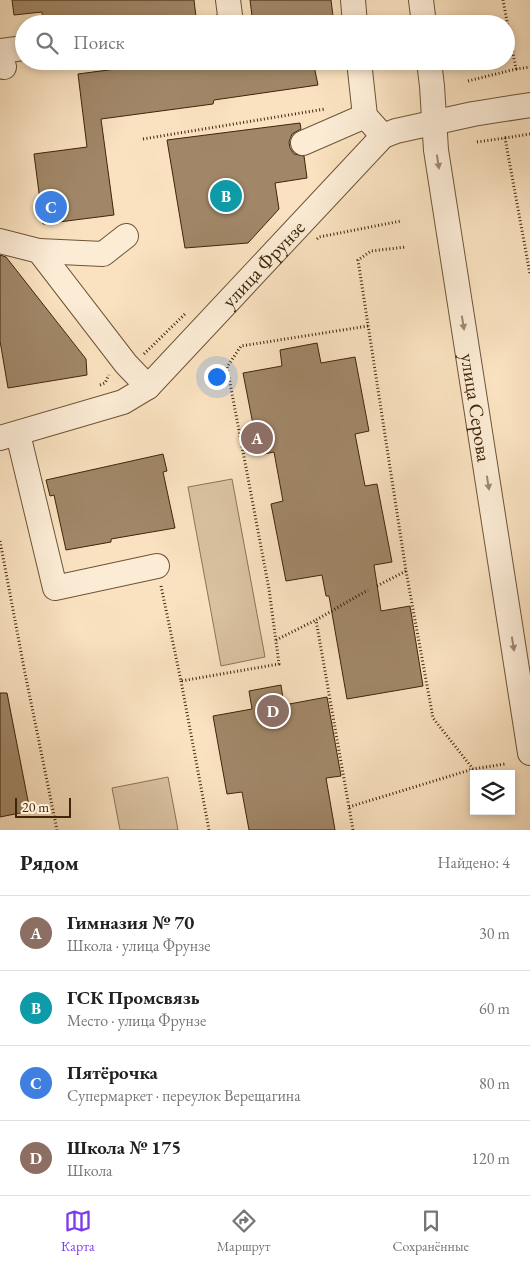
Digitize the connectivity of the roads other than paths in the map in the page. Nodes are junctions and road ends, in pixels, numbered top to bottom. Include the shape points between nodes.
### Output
1 (228, 0) edge
2 (353, 0) edge
3 (421, 0) edge
4 (230, 15) edge
5 (355, 15) edge
6 (423, 15) edge
7 (15, 51) edge
8 (1, 55) edge
9 (360, 70) edge
10 (430, 70) edge
11 (530, 105) edge
12 (364, 109) junction
13 (435, 122) junction
14 (383, 136) junction
15 (303, 144) dead end
16 (126, 236) dead end
17 (0, 241) edge
18 (39, 251) junction
19 (148, 387) junction
20 (9, 436) edge
21 (157, 566) road end
22 (530, 753) edge

1 - 4 street
2 - 5 street
3 - 6 street
7 - 8 street
9 - 12 street
10 - 13 street, улица Серова
11 - 13 street, улица Фрунзе
12 - 14 street
12 - 15 street
13 - 14 street, улица Фрунзе
13 -> 22 street, улица Серова via 436,150
14 - 19 street, улица Фрунзе
16 - 18 street via 103,254
17 - 18 street
18 - 19 street via 126,364
19 - 20 street, улица Фрунзе via 123,402
20 - 21 street via 55,588

